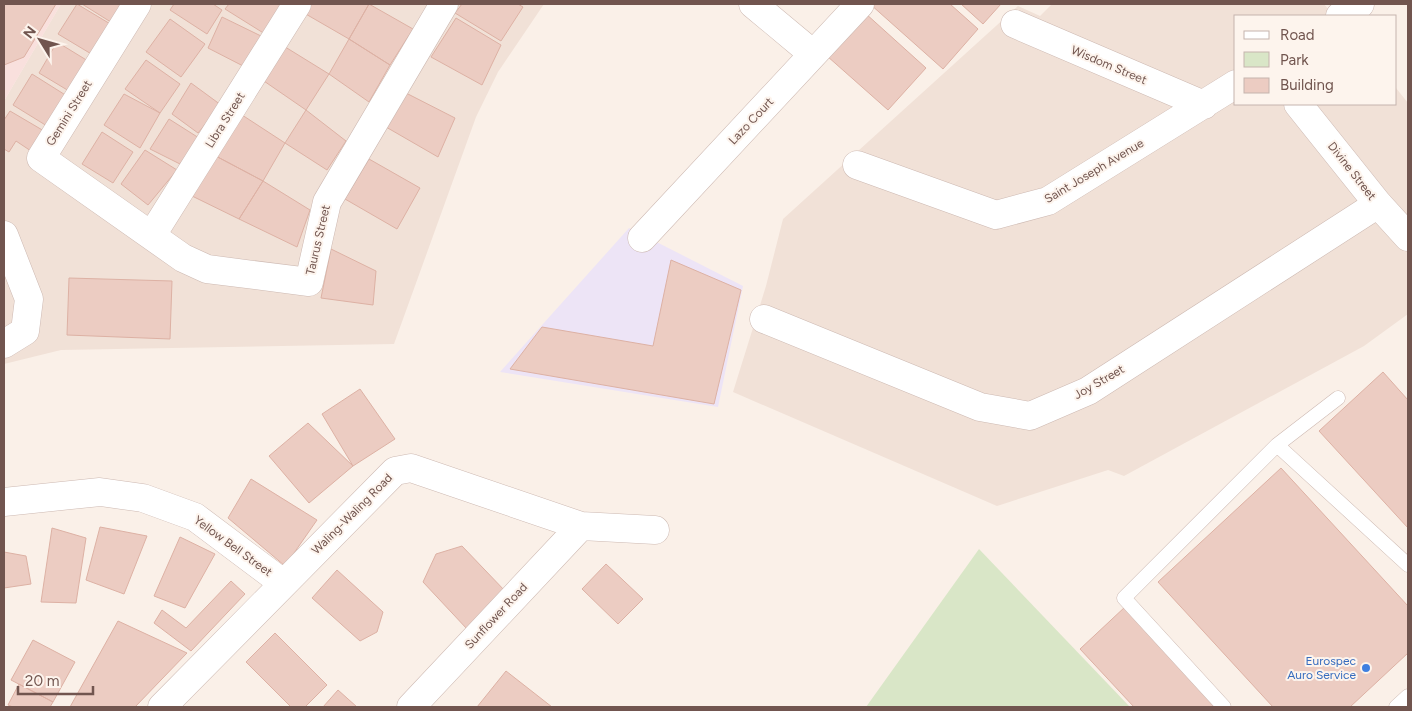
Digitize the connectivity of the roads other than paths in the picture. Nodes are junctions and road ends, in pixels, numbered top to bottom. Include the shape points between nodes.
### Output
1 (136, 4) edge
2 (297, 4) edge
3 (444, 4) edge
4 (753, 4) edge
5 (860, 4) edge
6 (1360, 4) edge
7 (1342, 15) edge
8 (1015, 24) dead end
9 (813, 54) junction
10 (1234, 85) edge
11 (1204, 105) junction
12 (1299, 105) edge
13 (857, 165) dead end
14 (1378, 204) junction
15 (4, 235) edge
16 (152, 236) junction
17 (1408, 237) edge
18 (642, 238) dead end
19 (764, 319) dead end
20 (4, 344) edge
21 (1338, 398) dead end
22 (1277, 445) junction
23 (4, 502) edge
24 (581, 526) junction
25 (655, 530) dead end
26 (1408, 565) edge
27 (283, 583) junction
28 (1408, 696) edge
29 (162, 707) edge
30 (411, 707) edge
31 (1224, 707) edge
32 (1396, 707) edge

1 - 16 street, Gemini Street via 41,158
2 - 16 street, Libra Street
3 - 16 street, Taurus Street via 327,202 309,282 207,269 183,258
4 - 9 street
5 - 9 street, Lazo Court
6 - 7 street
8 - 11 street, Wisdom Street
9 - 18 street, Lazo Court
10 - 11 street, Saint Joseph Avenue
11 - 13 street, Saint Joseph Avenue via 1048,201 996,215
12 - 14 street, Divine Street
14 - 17 street, Divine Street
14 - 19 street, Joy Street via 1088,391 1030,416 980,407
15 - 20 street via 29,299 25,331
21 - 22 lane
22 - 26 lane
22 - 31 lane via 1124,598
23 - 27 street, Yellow Bell Street via 100,492 144,498 196,517
24 - 25 street, Waling-Waling Road
24 - 27 street, Waling-Waling Road via 412,468 395,471
24 - 30 street, Sunflower Road
27 - 29 street, Waling-Waling Road
28 - 32 lane

